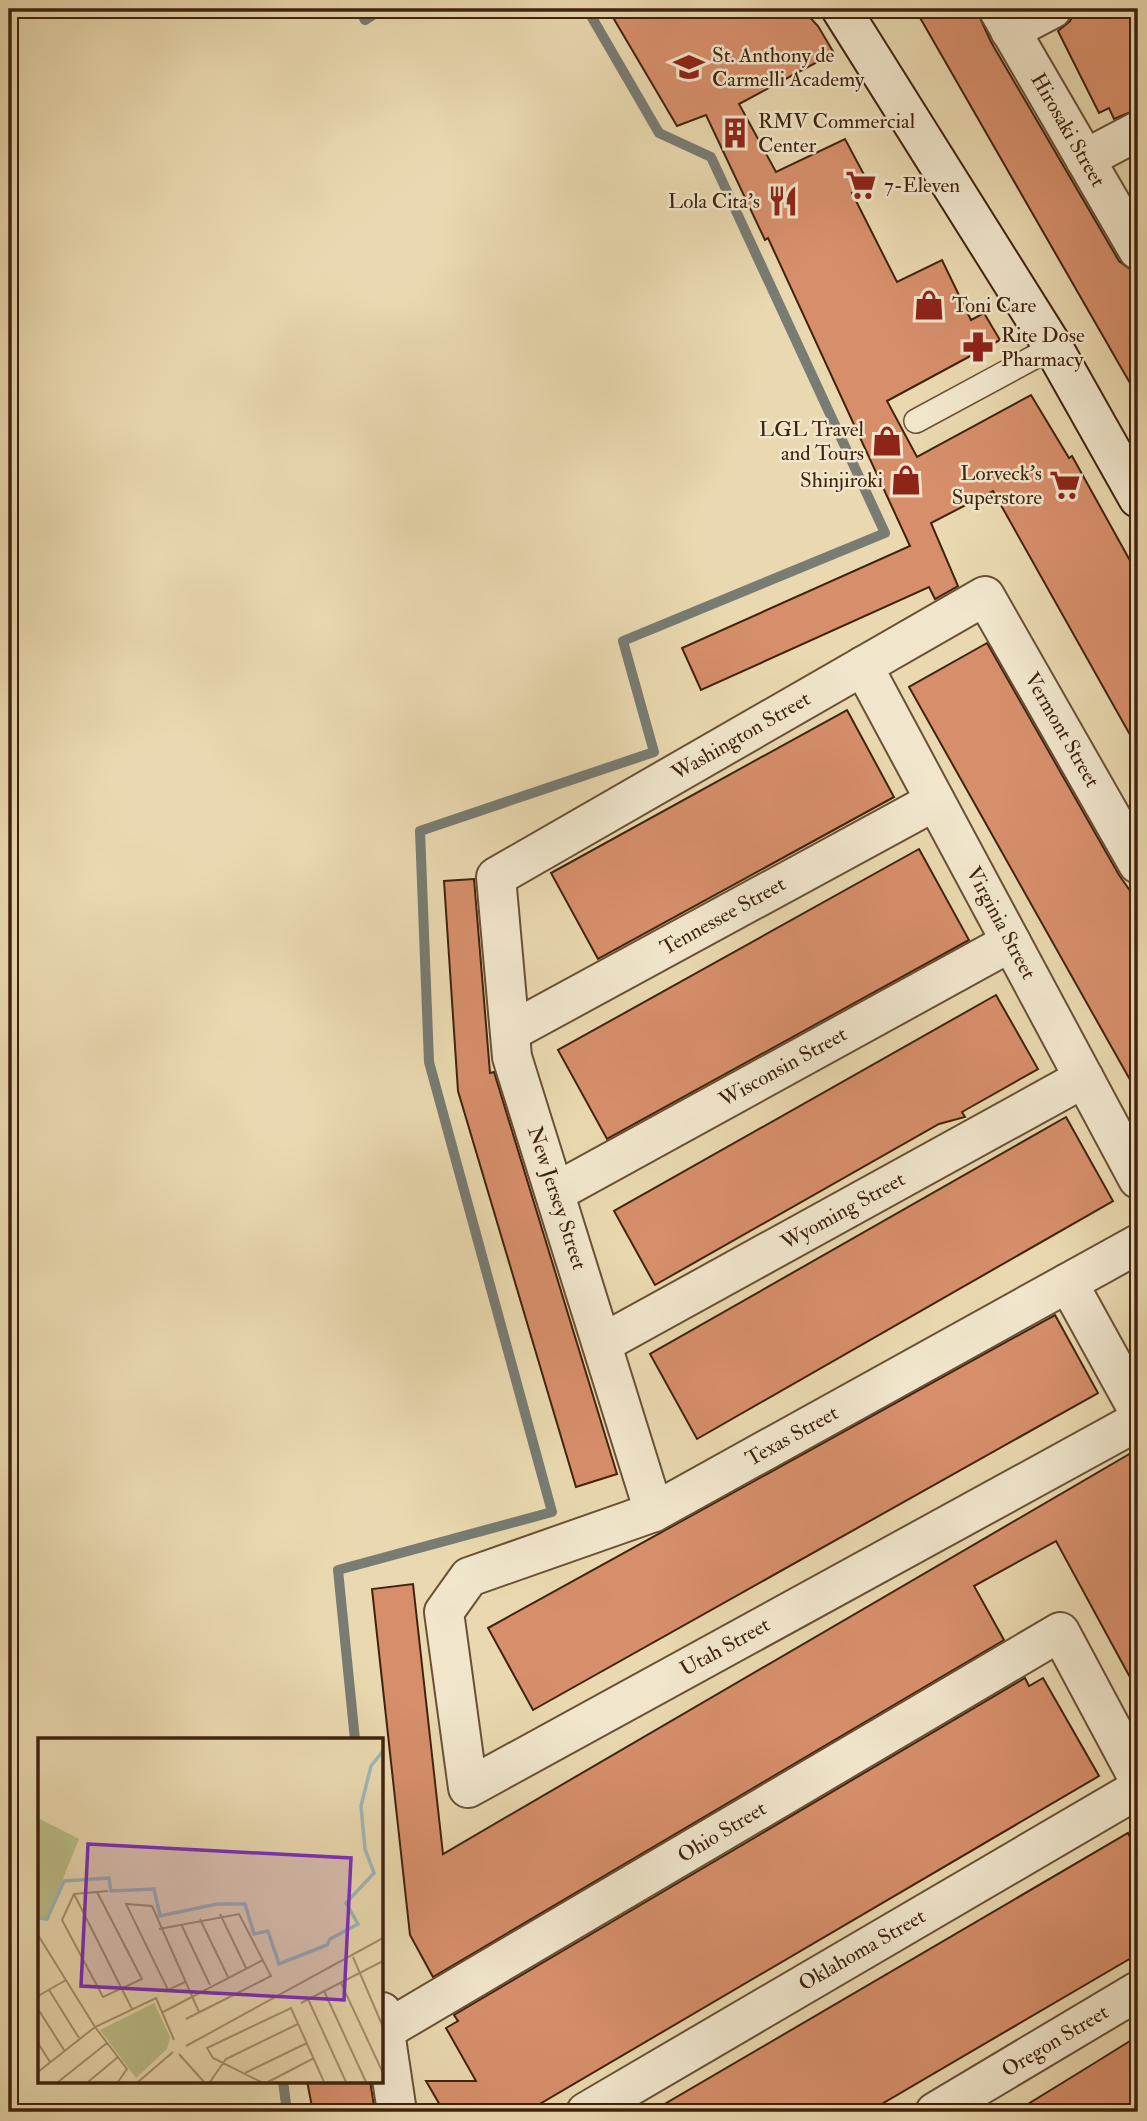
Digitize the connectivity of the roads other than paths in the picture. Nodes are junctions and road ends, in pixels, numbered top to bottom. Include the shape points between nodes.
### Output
1 (841, 9) edge
2 (1052, 9) edge
3 (1004, 20) edge
4 (1138, 131) edge
5 (1086, 159) junction
6 (1138, 250) edge
7 (1053, 347) junction
8 (916, 421) dead end
9 (1138, 498) edge
10 (985, 596) joint
11 (863, 666) junction
12 (935, 801) junction
13 (1138, 863) edge
14 (496, 877) joint
15 (1011, 942) junction
16 (510, 1032) junction
17 (1084, 1078) junction
18 (1138, 1179) edge
19 (556, 1192) junction
20 (1138, 1244) edge
21 (1068, 1283) junction
22 (603, 1343) junction
23 (1138, 1410) edge
24 (1138, 1421) edge
25 (654, 1512) junction
26 (444, 1612) joint
27 (1138, 1778) edge
28 (1138, 1789) edge
29 (1138, 1991) edge
30 (383, 2021) edge
31 (397, 2112) edge
32 (586, 2112) edge
33 (935, 2112) edge

1 - 7 street
2 - 3 street
3 - 5 street, Hirosaki Street
4 - 5 street
5 - 6 street, Hirosaki Street
7 - 8 lane
7 - 9 street
10 - 11 street, Washington Street
10 - 13 street, Vermont Street
11 - 12 street, Virginia Street
11 - 14 street, Washington Street
12 - 15 street, Virginia Street
12 - 16 street, Tennessee Street
14 - 16 street, New Jersey Street
15 - 17 street, Virginia Street
15 - 19 street, Wisconsin Street
16 - 19 street, New Jersey Street via 512,1057
17 - 18 street, Virginia Street
17 - 22 street, Wyoming Street
19 - 22 street, New Jersey Street
20 - 21 street, Texas Street
21 - 23 street
21 - 25 street, Texas Street
22 - 25 street, New Jersey Street
24 - 26 street, Utah Street via 468,1788
25 - 26 street, Texas Street via 469,1577
27 - 30 street, Ohio Street via 1060,1632
28 - 32 street, Oklahoma Street
29 - 33 street, Oregon Street
30 - 31 street

